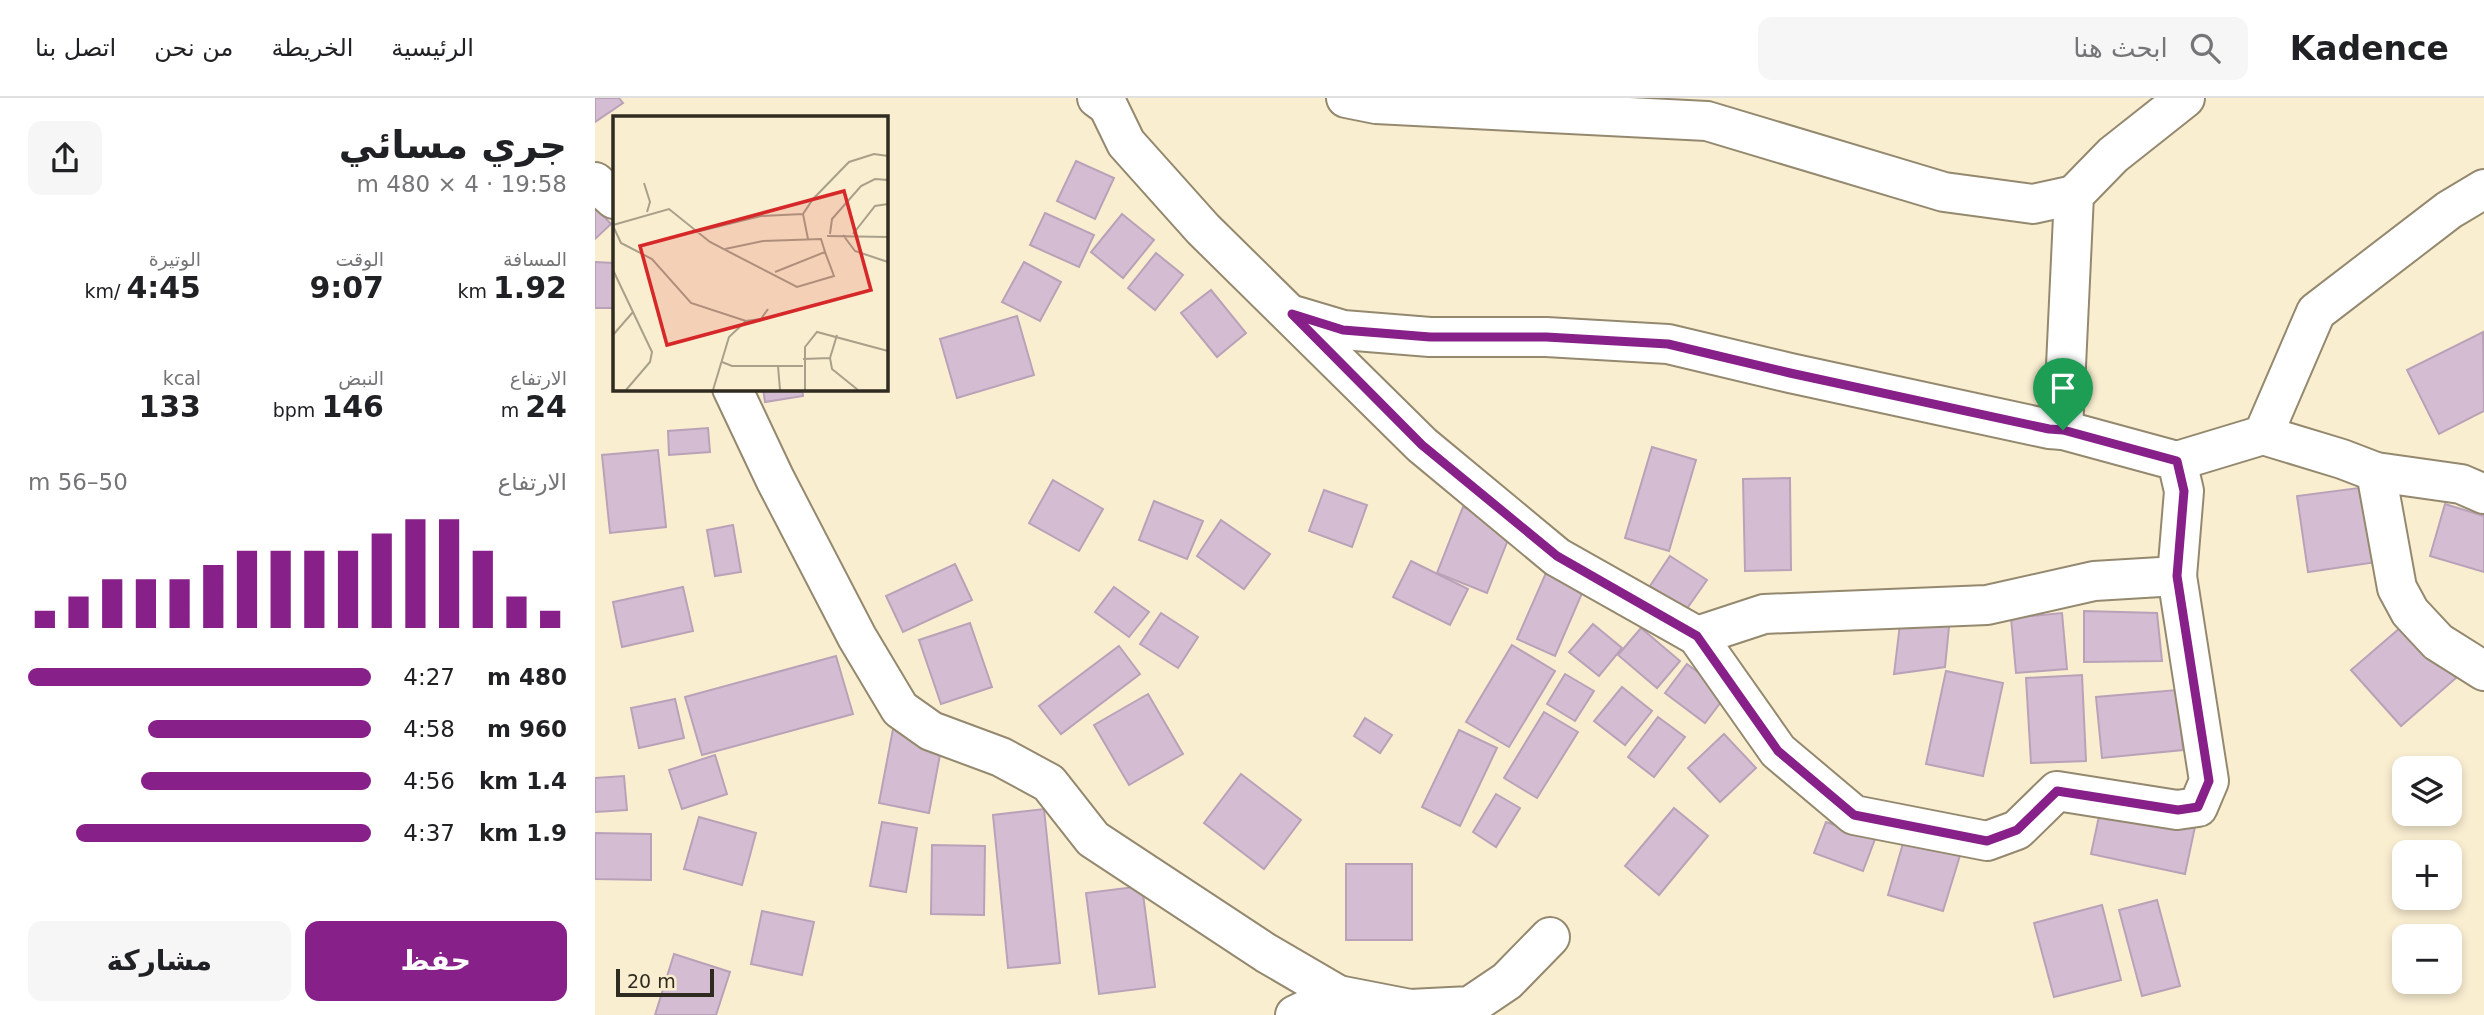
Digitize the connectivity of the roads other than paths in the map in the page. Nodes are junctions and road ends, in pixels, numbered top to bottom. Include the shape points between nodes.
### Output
1 (1346, 98) edge
2 (2185, 98) edge
3 (1113, 101) edge
4 (595, 182) edge
5 (2484, 189) edge
6 (2074, 195) junction
7 (613, 198) edge
8 (1292, 314) junction
9 (733, 390) edge
10 (2063, 430) junction
11 (2263, 435) junction
12 (2177, 461) junction
13 (2376, 472) junction
14 (2476, 482) edge
15 (2177, 576) junction
16 (1697, 636) junction
17 (2484, 671) edge
18 (1550, 937) dead end
19 (1338, 995) junction
20 (1295, 1015) edge

1 - 6 street via 1376,104 1707,121 1944,192 2032,204
2 - 6 street via 2113,155
3 - 8 street via 1126,143 1203,229
4 - 7 street
5 - 11 street via 2316,312
6 - 10 street
8 - 10 street via 1343,330 1430,337 1668,344
8 - 16 street via 1422,445 1557,556
9 - 19 street via 857,638 900,709 931,731 1001,757 1049,783 1093,839
10 - 12 street
11 - 12 street
11 - 13 street
12 - 15 street via 2184,491
13 - 14 street
13 - 17 street via 2397,589 2410,612 2438,642
15 - 16 street via 2094,581 1987,605 1764,614
15 - 16 street via 2209,781 2198,807 2178,810 2057,791 2017,830 1987,841 1854,815 1778,751
18 - 19 street via 1507,981 1470,1006 1410,1009
19 - 20 street

